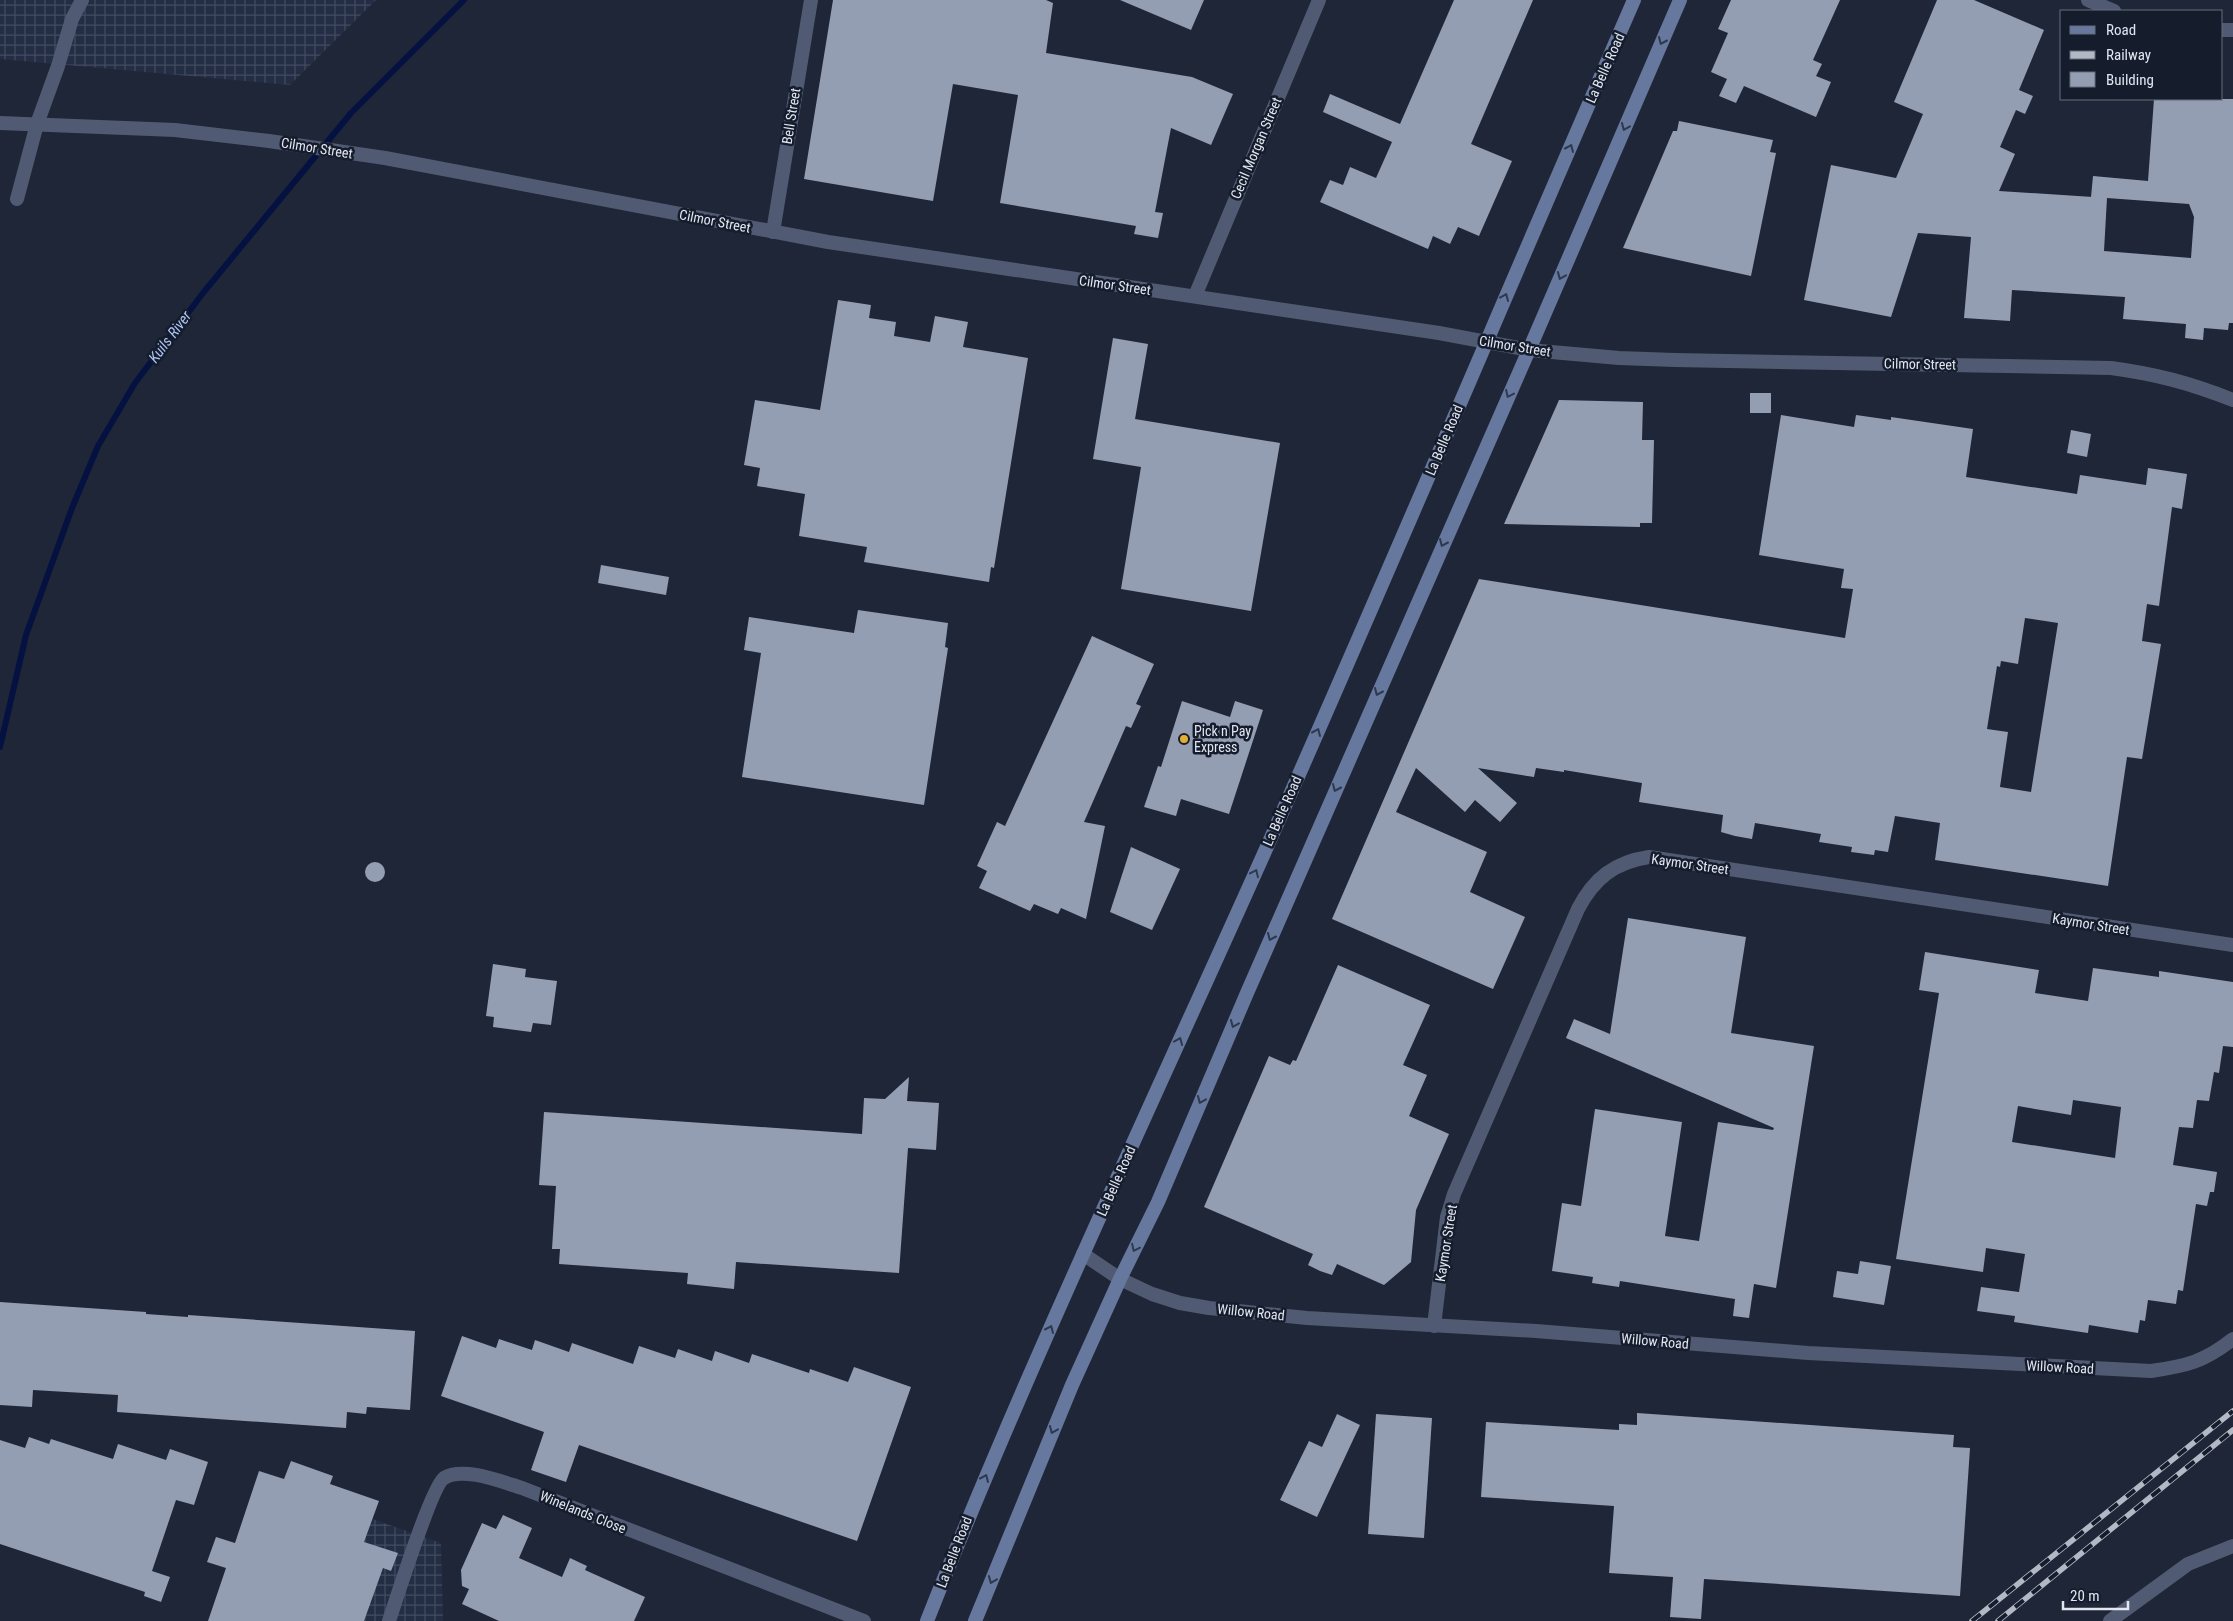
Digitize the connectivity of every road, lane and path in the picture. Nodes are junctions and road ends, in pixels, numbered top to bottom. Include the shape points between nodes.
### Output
1 (82, 0) edge
2 (812, 0) edge
3 (1319, 0) edge
4 (1634, 0) edge
5 (1680, 0) edge
6 (2088, 0) edge
7 (2112, 10) edge
8 (0, 123) edge
9 (37, 124) junction
10 (17, 199) dead end
11 (773, 232) junction
12 (1195, 296) junction
13 (1486, 341) junction
14 (1529, 350) junction
15 (2233, 400) edge
16 (2233, 945) edge
17 (1083, 1254) junction
18 (1120, 1279) junction
19 (1434, 1326) junction
20 (2233, 1339) edge
21 (2233, 1546) edge
22 (388, 1621) edge
23 (864, 1621) edge
24 (927, 1621) edge
25 (975, 1621) edge
26 (2110, 1621) edge

1 - 9 street via 72,19
2 - 11 street, Bell Street
3 - 12 street, Cecil Morgan Street
13 -> 4 main road, La Belle Road
5 -> 14 main road
6 - 7 street
8 - 9 street, Cilmor Street
9 - 10 street
9 - 11 street, Cilmor Street via 175,130 385,158
11 - 12 street, Cilmor Street
12 - 13 street, Cilmor Street
13 - 14 street, Cilmor Street
17 -> 13 main road, La Belle Road via 1272,836
14 - 15 street, Cilmor Street via 1676,360 2111,368 2197,385
14 -> 18 main road via 1246,993 1158,1202
16 - 19 street, Kaymor Street via 1649,857 1615,867 1586,893 1578,909 1454,1194 1446,1226
17 - 18 street, Willow Road
24 -> 17 main road, La Belle Road via 965,1523
18 - 19 street, Willow Road via 1152,1294 1204,1307
18 -> 25 main road via 1038,1465
19 - 20 street, Willow Road via 1808,1353 2151,1371 2197,1362
21 - 26 street via 2188,1564
22 - 23 street, Winelands Close via 438,1484 442,1479 458,1474 489,1478 522,1488

